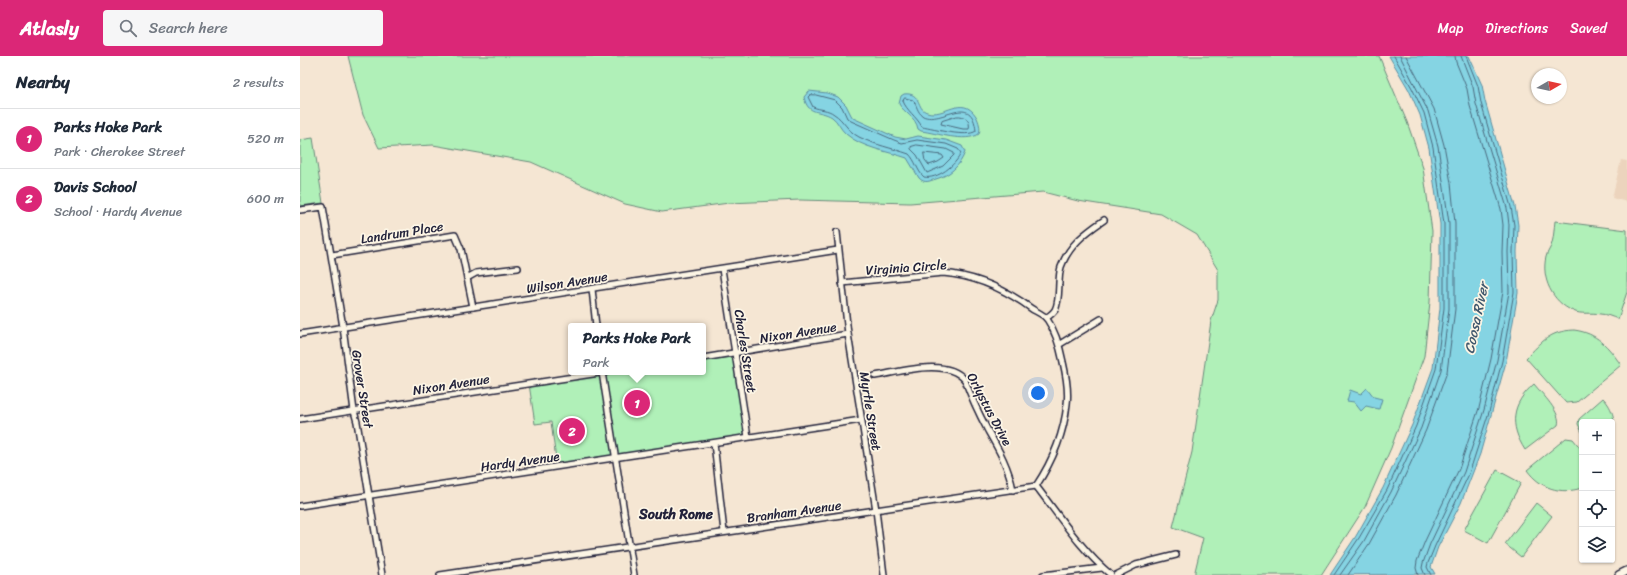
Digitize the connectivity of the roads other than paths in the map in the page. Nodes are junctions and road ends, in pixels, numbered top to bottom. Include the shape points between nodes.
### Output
1 (300, 210) edge
2 (1104, 220) dead end
3 (836, 232) dead end
4 (838, 250) junction
5 (332, 255) junction
6 (518, 268) dead end
7 (722, 269) junction
8 (467, 278) junction
9 (842, 284) junction
10 (592, 289) junction
11 (473, 307) junction
12 (1046, 318) junction
13 (1101, 319) dead end
14 (596, 323) edge
15 (343, 327) junction
16 (300, 334) edge
17 (848, 334) junction
18 (1060, 344) junction
19 (735, 353) junction
20 (706, 358) edge
21 (583, 375) edge
22 (602, 375) edge
23 (875, 376) dead end
24 (354, 411) junction
25 (300, 419) edge
26 (861, 420) junction
27 (748, 437) junction
28 (714, 443) junction
29 (615, 458) junction
30 (1036, 486) junction
31 (1013, 490) junction
32 (369, 496) junction
33 (300, 506) edge
34 (876, 510) junction
35 (724, 532) junction
36 (628, 546) junction
37 (1176, 555) dead end
38 (1102, 568) junction
39 (1627, 571) edge
40 (382, 575) edge
41 (440, 575) edge
42 (634, 575) edge
43 (884, 575) edge
44 (1043, 575) edge
45 (1111, 575) edge
46 (1116, 575) edge
47 (1619, 575) edge

1 - 5 street, Grover Street via 323,207
2 - 12 street via 1078,239 1068,252 1061,268 1056,309
3 - 4 street, Myrtle Street
4 - 7 street, Wilson Avenue
4 - 9 street, Myrtle Street
5 - 8 street, Landrum Place via 456,235
5 - 15 street, Grover Street
6 - 8 street via 476,273
7 - 10 street, Wilson Avenue
7 - 19 street, Charles Street
8 - 11 street
9 - 12 street, Virginia Circle via 943,273 956,274 989,283
9 - 17 street, Myrtle Street
10 - 11 street, Wilson Avenue
10 - 14 street
11 - 15 street, Wilson Avenue
12 - 18 street, Virginia Circle
13 - 18 street
15 - 16 street, Wilson Avenue
15 - 24 street, Grover Street
17 - 19 street, Nixon Avenue
17 - 26 street, Myrtle Street
18 - 30 street, Virginia Circle via 1067,378 1067,404 1056,448 1047,470
19 - 20 street, Nixon Avenue
19 - 27 street, Charles Street
21 - 24 street, Nixon Avenue
22 - 29 street
23 - 31 street, Orlystus Drive via 933,367 960,374 1004,459
24 - 25 street, Nixon Avenue
24 - 32 street, Grover Street
26 - 27 street, Hardy Avenue
26 - 34 street, Myrtle Street
27 - 28 street, Hardy Avenue
28 - 29 street, Hardy Avenue
28 - 35 street
29 - 32 street, Hardy Avenue
29 - 36 street
30 - 31 street, Branham Avenue
30 - 38 street via 1077,541
31 - 34 street, Branham Avenue
32 - 33 street, Hardy Avenue
32 - 40 street, Grover Street
34 - 35 street, Branham Avenue
34 - 43 street, Myrtle Street
35 - 36 street, Branham Avenue
36 - 41 street, Branham Avenue
36 - 42 street
37 - 46 street via 1136,566
38 - 44 street
38 - 45 street
39 - 47 main road

